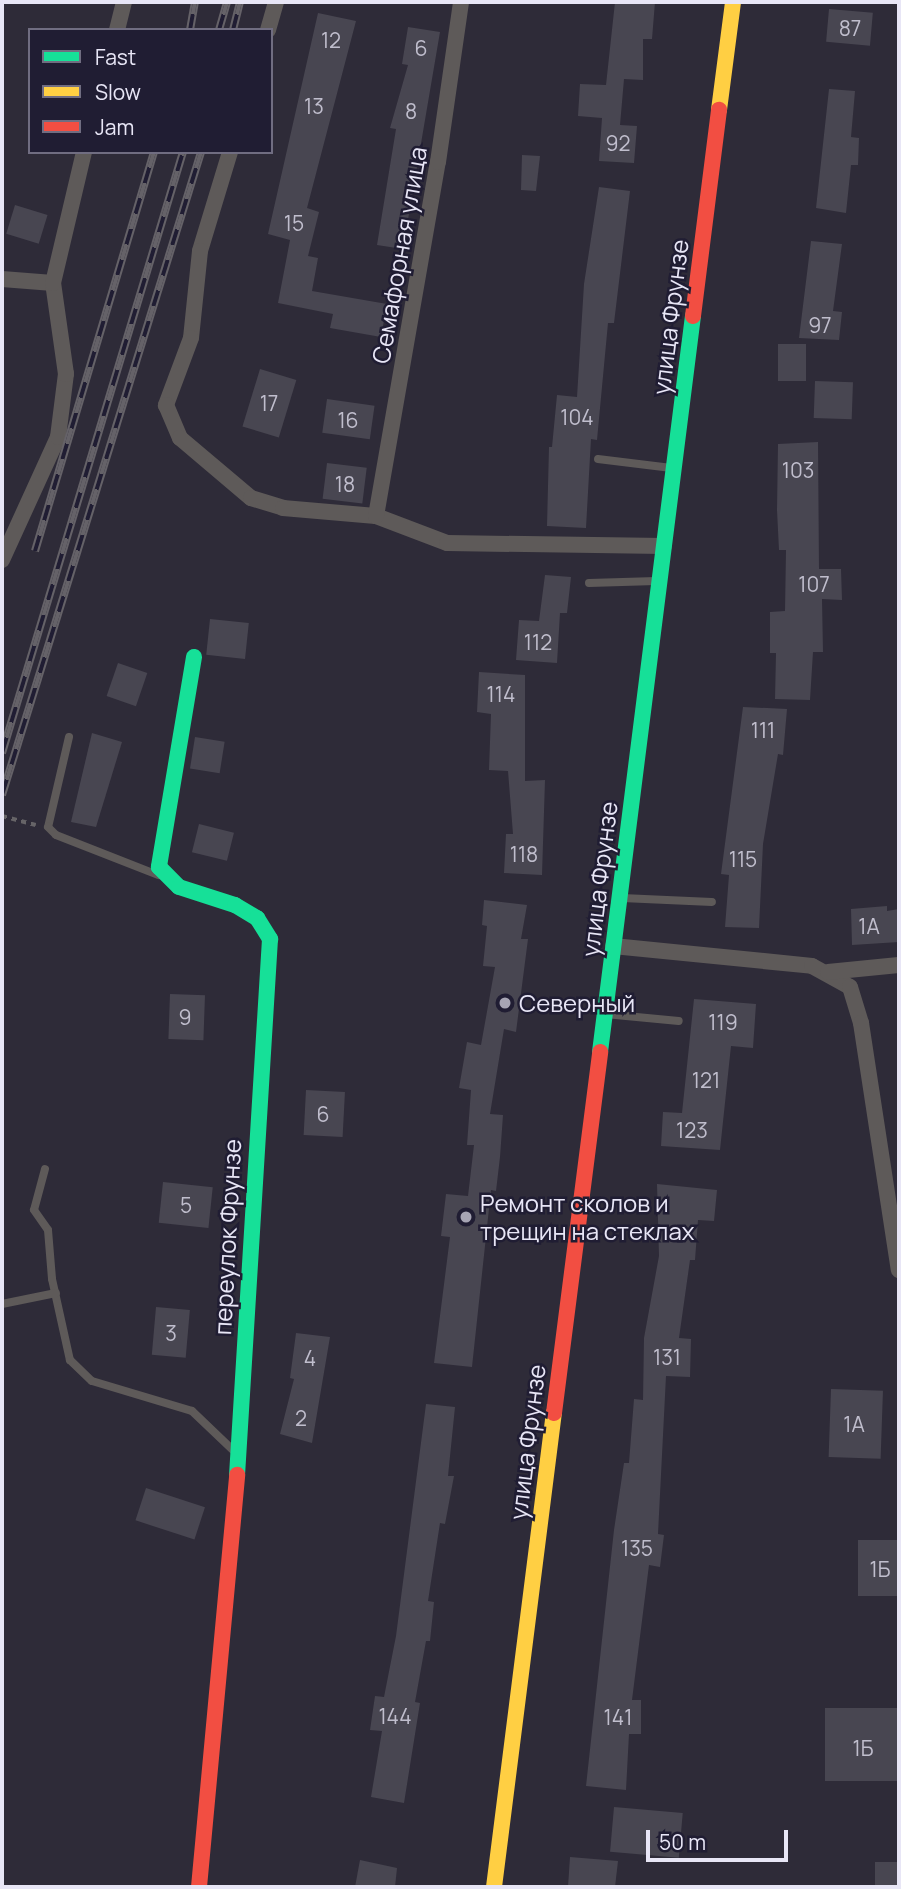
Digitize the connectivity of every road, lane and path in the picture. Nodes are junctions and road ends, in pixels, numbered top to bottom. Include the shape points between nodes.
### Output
1 (124, 2) edge
2 (276, 2) edge
3 (461, 2) edge
4 (733, 2) edge
5 (118, 28) edge
6 (269, 28) edge
7 (84, 154) edge
8 (229, 154) edge
9 (2, 279) edge
10 (53, 283) junction
11 (598, 459) dead end
12 (674, 468) junction
13 (376, 516) junction
14 (664, 547) junction
15 (2, 560) edge
16 (659, 581) junction
17 (589, 583) dead end
18 (194, 657) dead end
19 (69, 737) dead end
20 (2, 816) edge
21 (57, 835) junction
22 (168, 879) junction
23 (619, 898) junction
24 (712, 902) dead end
25 (613, 946) junction
26 (899, 965) edge
27 (828, 972) junction
28 (605, 1014) junction
29 (679, 1021) dead end
30 (45, 1169) dead end
31 (899, 1265) edge
32 (56, 1293) junction
33 (2, 1304) edge
34 (238, 1455) junction
35 (199, 1887) edge
36 (494, 1887) edge

1 - 5 street
2 - 6 street
3 - 13 street, Семафорная улица
4 - 12 street, улица Фрунзе
7 - 10 street
8 - 13 street via 200,251 191,338 166,405 180,438 262,503 305,513
9 - 10 street
10 - 15 street via 66,374 64,406 58,437
11 - 12 lane
12 - 14 street, улица Фрунзе
13 - 14 street via 447,543
14 - 16 street, улица Фрунзе
16 - 17 lane
16 - 23 street, улица Фрунзе
18 - 22 street via 159,867
19 - 21 lane via 47,817 48,827
20 - 21 path
21 - 22 lane
22 - 34 street, переулок Фрунзе via 257,918 270,939
23 - 24 lane
23 - 25 street, улица Фрунзе
25 - 27 street via 812,965
25 - 28 street, улица Фрунзе
26 - 27 street
27 - 31 street via 850,987 858,1005
28 - 29 lane
28 - 36 street, улица Фрунзе
30 - 32 lane via 34,1210 48,1230
32 - 33 lane
32 - 34 lane via 70,1360 92,1381 192,1411
34 - 35 street, переулок Фрунзе

